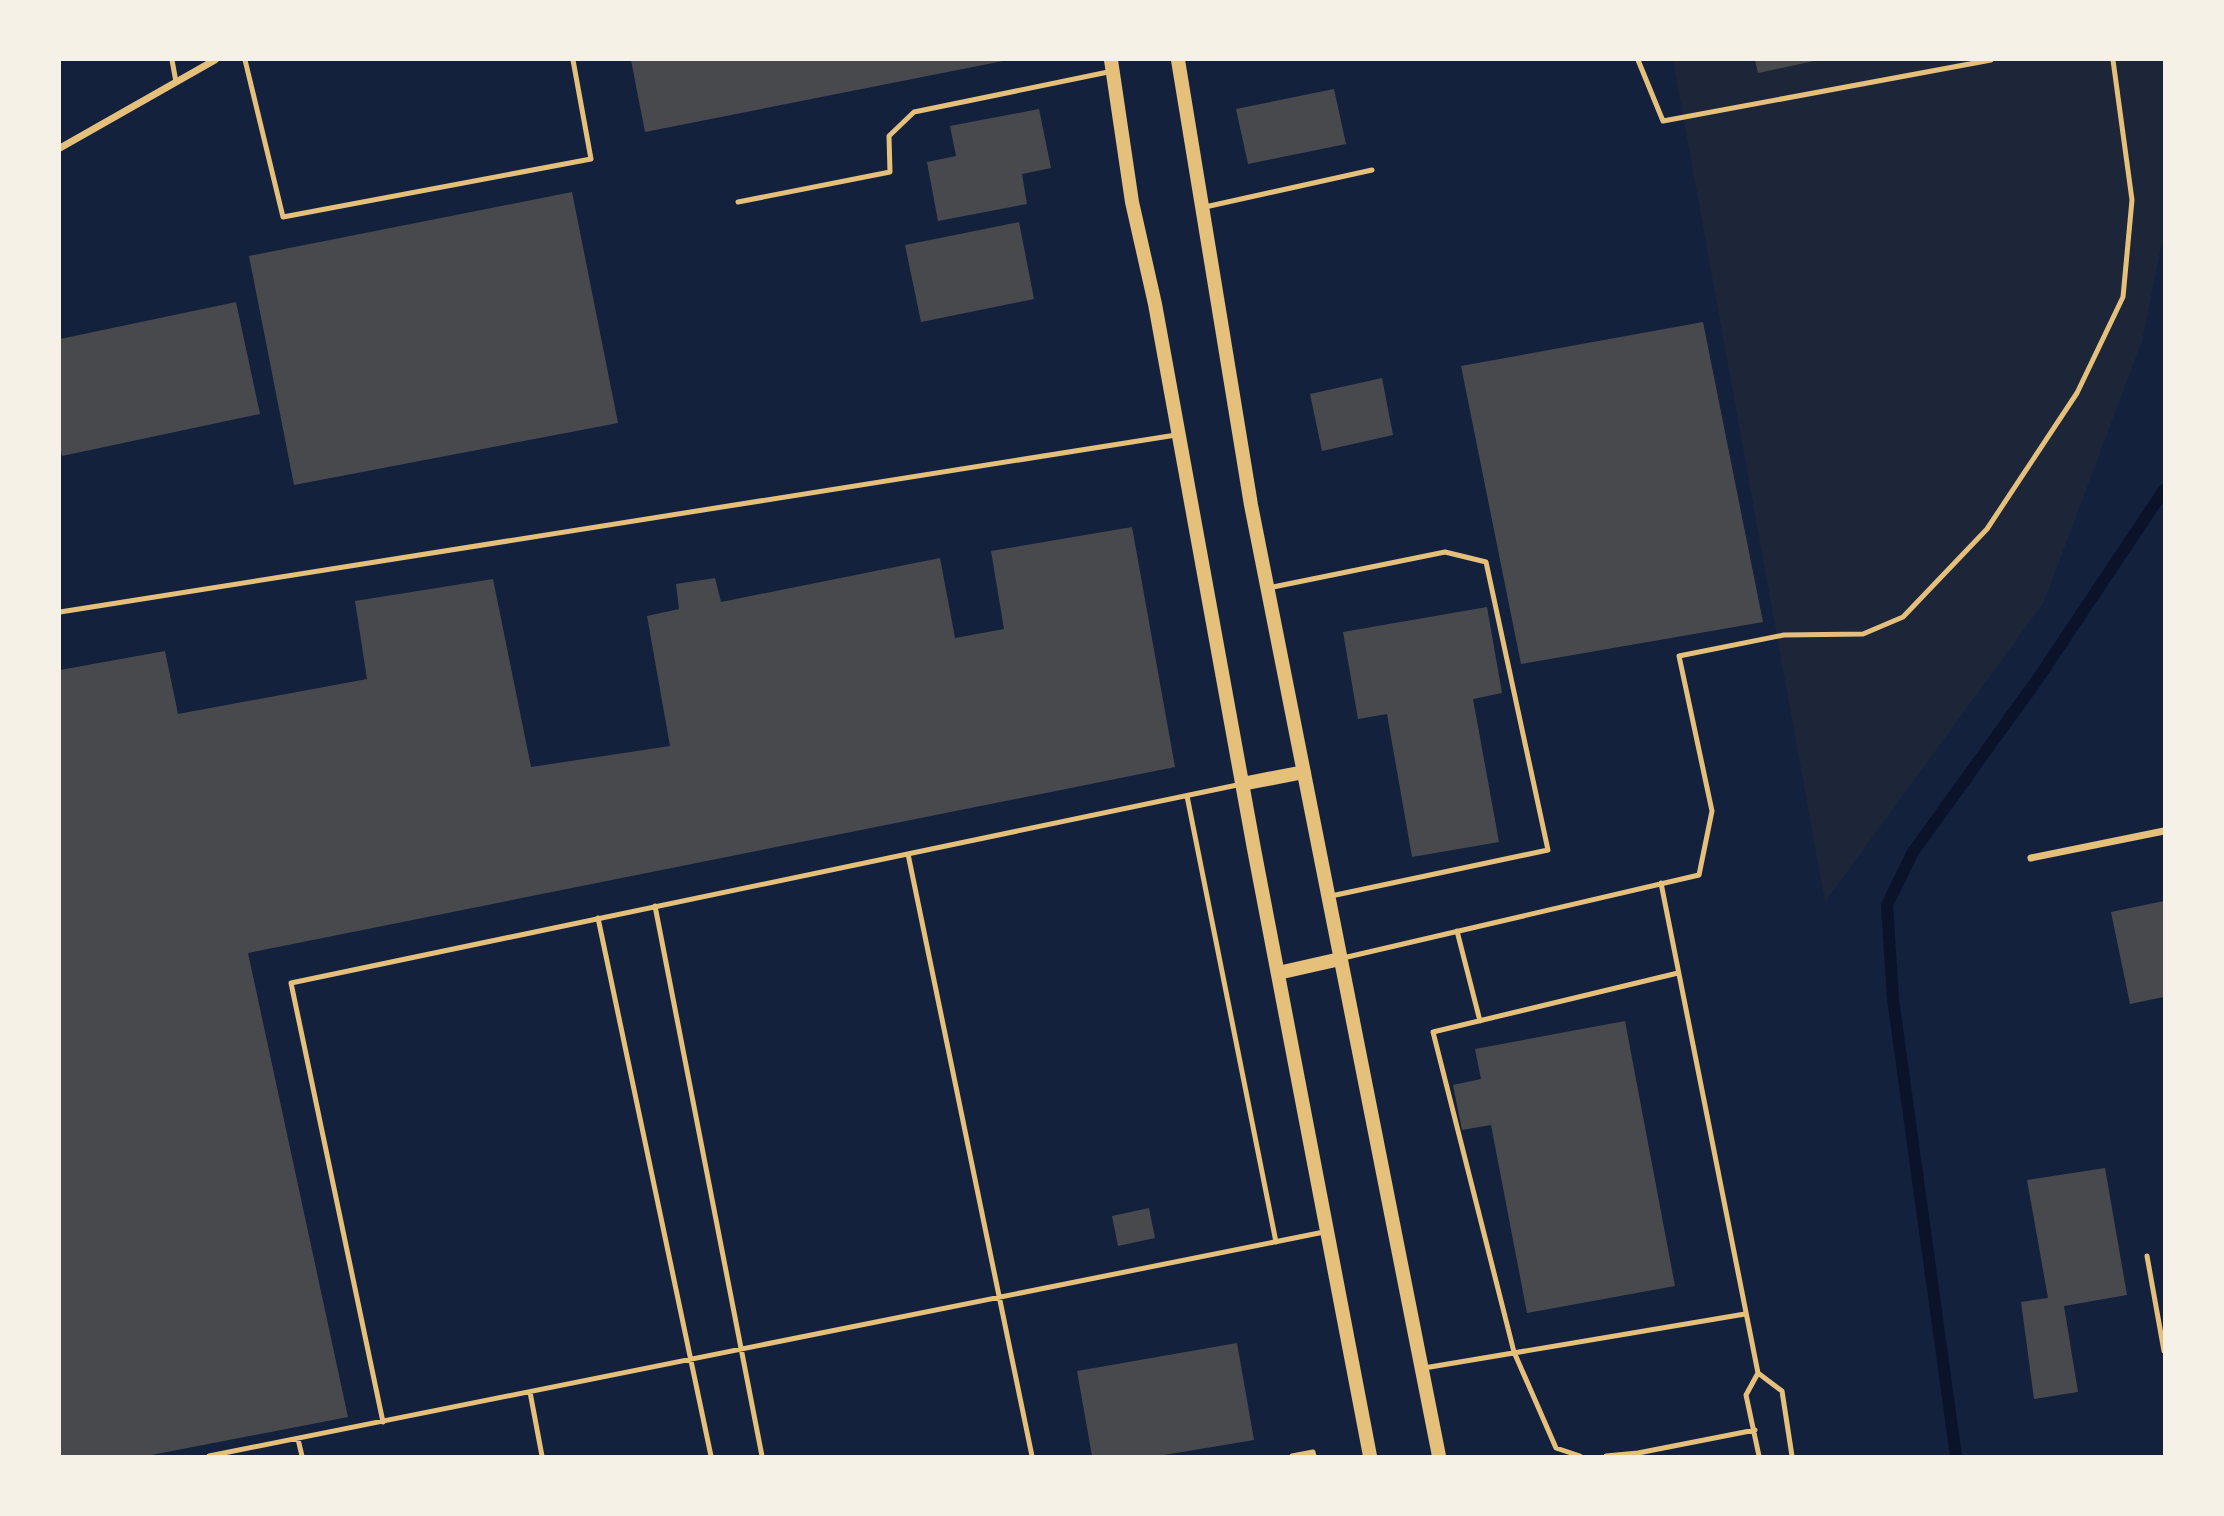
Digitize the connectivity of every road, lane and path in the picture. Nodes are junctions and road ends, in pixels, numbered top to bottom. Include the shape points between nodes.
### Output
1 (172, 60) edge
2 (215, 60) edge
3 (245, 60) edge
4 (573, 60) edge
5 (1178, 60) edge
6 (1638, 60) edge
7 (1991, 60) edge
8 (2113, 60) edge
9 (1112, 65) edge
10 (176, 82) junction
11 (60, 148) edge
12 (1371, 170) dead end
13 (738, 202) dead end
14 (1202, 208) junction
15 (1178, 435) junction
16 (1267, 588) junction
17 (60, 612) edge
18 (1304, 772) junction
19 (1242, 784) junction
20 (1187, 796) junction
21 (2165, 831) edge
22 (908, 854) junction
23 (2031, 858) dead end
24 (1661, 883) junction
25 (1328, 896) junction
26 (655, 906) junction
27 (598, 918) junction
28 (1457, 931) junction
29 (1340, 959) junction
30 (1278, 973) junction
31 (1678, 973) junction
32 (1480, 1021) junction
33 (1328, 1231) junction
34 (1276, 1242) junction
35 (2147, 1256) dead end
36 (999, 1298) junction
37 (1745, 1314) junction
38 (740, 1350) junction
39 (2165, 1351) edge
40 (1514, 1352) junction
41 (692, 1359) junction
42 (1421, 1368) junction
43 (1758, 1373) junction
44 (530, 1392) junction
45 (383, 1422) junction
46 (1755, 1430) junction
47 (298, 1439) junction
48 (222, 1455) edge
49 (209, 1457) edge
50 (302, 1457) edge
51 (542, 1457) edge
52 (711, 1457) edge
53 (762, 1457) edge
54 (1032, 1457) edge
55 (1292, 1457) edge
56 (1314, 1457) edge
57 (1370, 1457) edge
58 (1439, 1457) edge
59 (1580, 1457) edge
60 (1606, 1457) edge
61 (1759, 1457) edge
62 (1792, 1457) edge

1 - 10 lane
2 - 10 street
3 - 4 lane via 283,217 591,159
5 - 14 main road
6 - 7 lane via 1663,121
8 - 24 lane via 2132,200 2123,296 2077,393 1987,529 1903,617 1863,634 1784,635 1679,656 1712,811 1699,875
9 - 13 lane via 914,112 889,136 890,172
9 - 15 main road via 1132,202
10 - 11 street
12 - 14 lane
14 - 16 main road
15 - 17 lane
15 - 19 main road
16 - 18 main road
16 - 25 lane via 1445,552 1486,562 1548,850
18 - 19 main road
18 - 25 main road
19 - 20 lane
19 - 30 main road
20 - 22 lane
20 - 34 lane
21 - 23 street
22 - 26 lane
22 - 36 lane
24 - 28 lane
24 - 31 lane
25 - 29 main road
26 - 27 lane
26 - 38 lane
27 - 41 lane
27 - 45 lane via 290,983
28 - 29 lane
28 - 32 lane
29 - 30 main road
29 - 42 main road
30 - 33 main road
31 - 32 lane
31 - 37 lane
32 - 40 lane via 1433,1032
33 - 34 lane
33 - 57 main road
34 - 36 lane
35 - 39 lane
36 - 38 lane
36 - 54 lane
37 - 40 lane
37 - 43 lane
38 - 41 lane
38 - 53 lane
40 - 42 lane
40 - 59 lane via 1556,1448
41 - 44 lane
41 - 52 lane
42 - 58 main road
43 - 46 lane via 1746,1395
43 - 62 lane via 1782,1391
44 - 45 lane
44 - 51 lane
45 - 47 lane
46 - 60 lane
46 - 61 lane
47 - 48 lane
47 - 50 lane
48 - 49 lane
55 - 56 lane via 1313,1452

